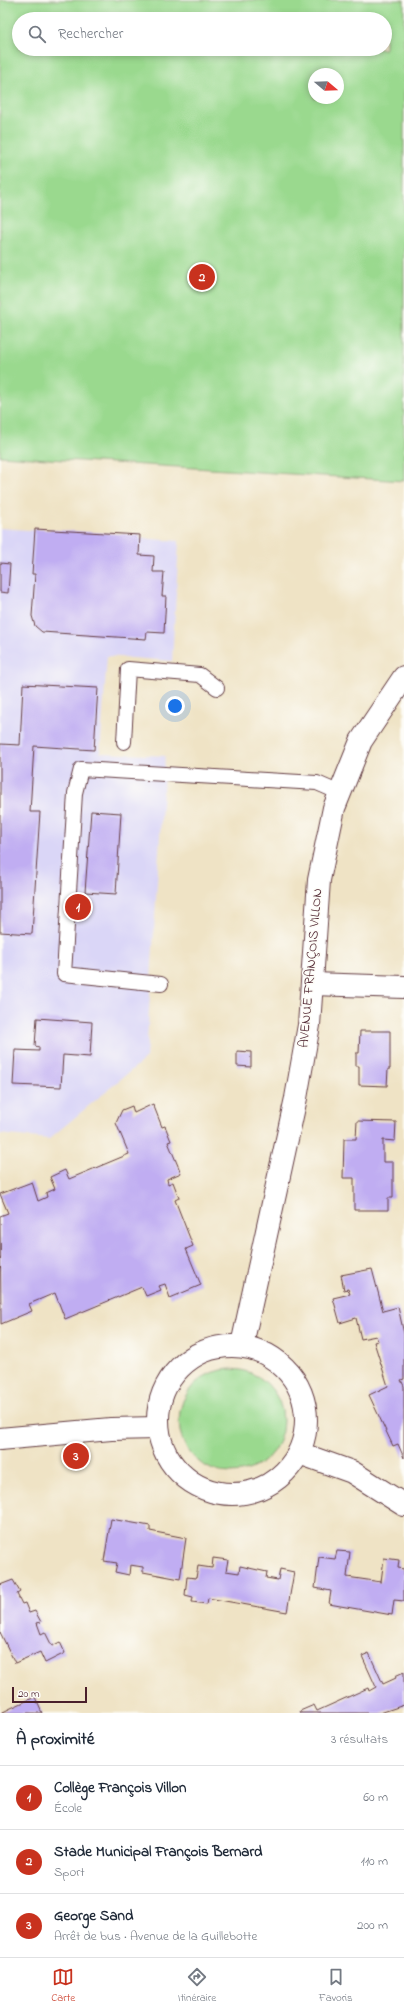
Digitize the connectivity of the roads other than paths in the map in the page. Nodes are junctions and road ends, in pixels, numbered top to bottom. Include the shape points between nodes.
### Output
1 (404, 677) edge
2 (217, 688) dead end
3 (124, 742) dead end
4 (340, 793) junction
5 (161, 984) dead end
6 (312, 984) junction
7 (404, 987) edge
8 (242, 1345) junction
9 (157, 1428) junction
10 (0, 1439) edge
11 (299, 1453) junction
12 (404, 1505) edge

1 - 4 street, AVENUE FRANÇOIS VILLON via 361,741
2 - 3 lane via 200,675 128,669
4 - 5 lane via 316,783 81,770 76,793 64,974
4 - 6 street, AVENUE FRANÇOIS VILLON via 334,808 319,880
6 - 7 street
6 - 8 street, AVENUE FRANÇOIS VILLON via 309,1025 296,1098
8 - 9 street via 215,1346 190,1357 170,1376 159,1401
8 - 11 street via 264,1352 284,1366 298,1384 306,1407 306,1430
9 - 10 street
9 - 11 street via 165,1455 182,1476 205,1490 232,1495 259,1490 282,1475
11 - 12 street via 352,1472

